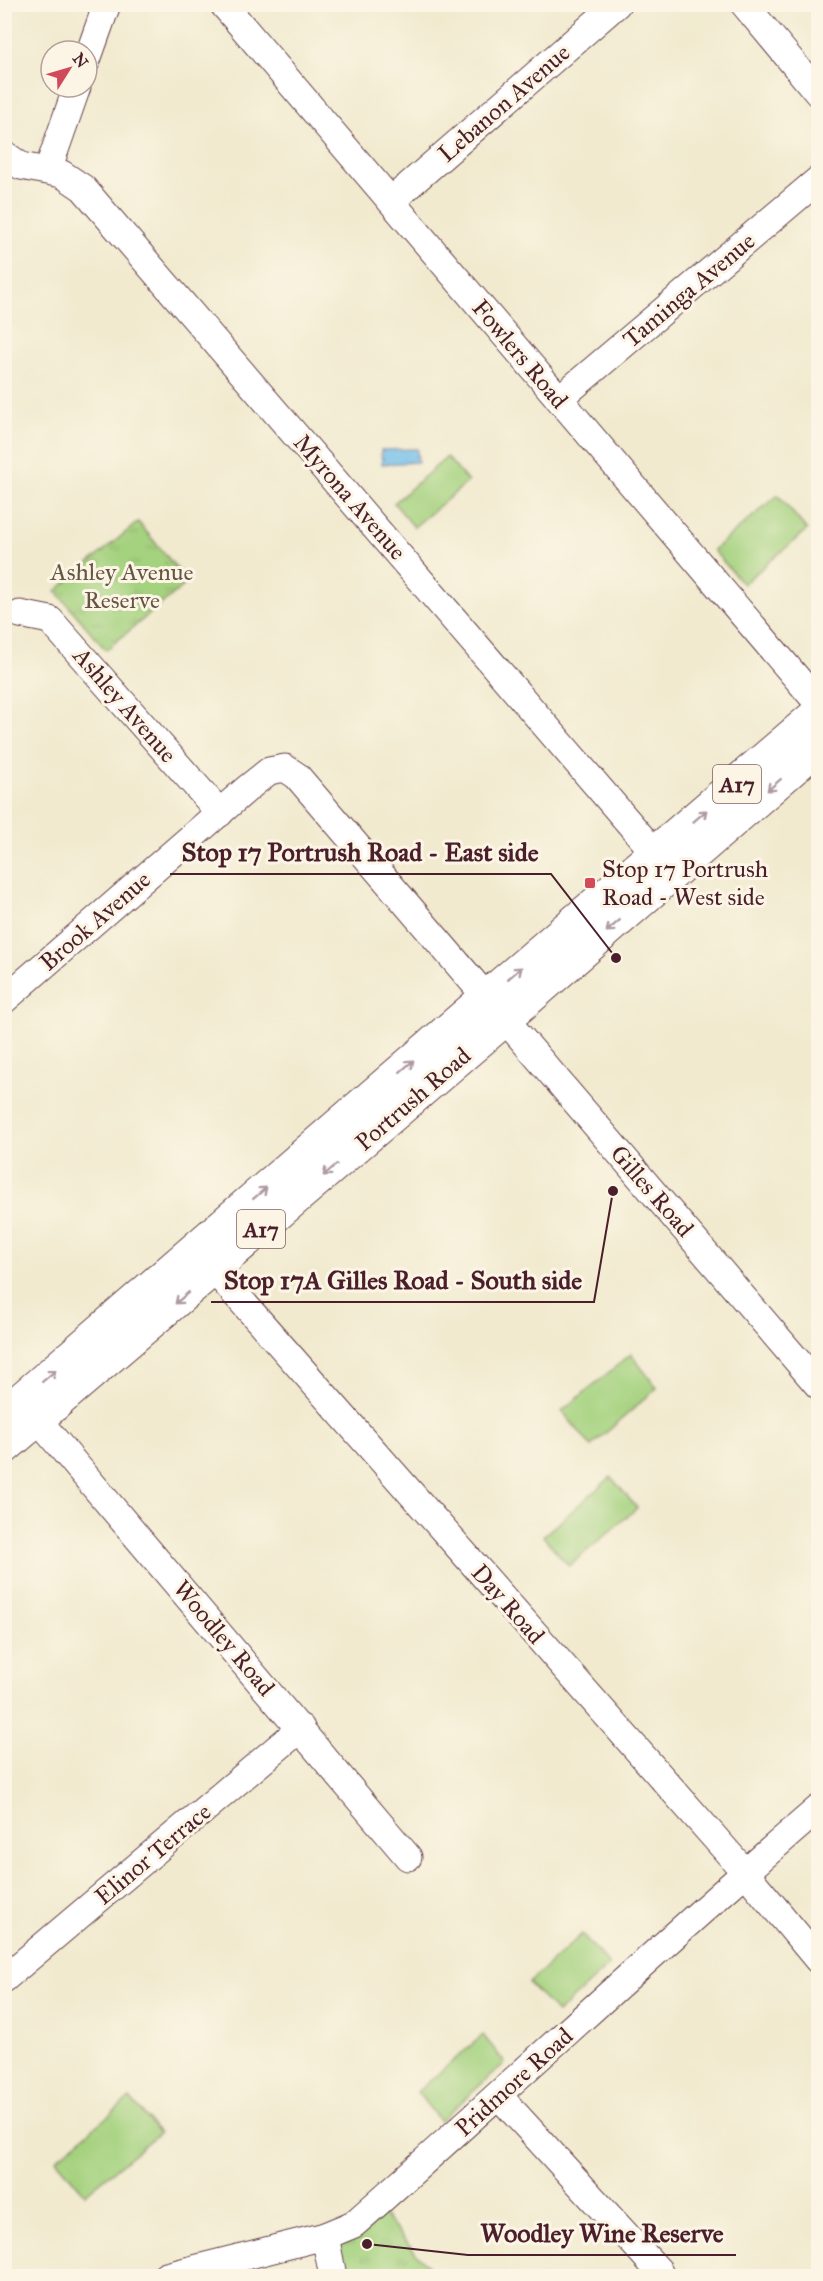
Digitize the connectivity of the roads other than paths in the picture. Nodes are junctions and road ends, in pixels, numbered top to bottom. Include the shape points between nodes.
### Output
1 (107, 4) edge
2 (223, 4) edge
3 (617, 4) edge
4 (744, 4) edge
5 (94, 39) edge
6 (819, 93) edge
7 (73, 99) edge
8 (4, 154) edge
9 (48, 170) junction
10 (819, 180) edge
11 (391, 201) junction
12 (559, 399) junction
13 (20, 614) dead end
14 (819, 703) edge
15 (819, 713) edge
16 (819, 747) edge
17 (220, 813) junction
18 (664, 864) junction
19 (9, 986) edge
20 (496, 1008) junction
21 (205, 1259) junction
22 (819, 1384) edge
23 (4, 1414) edge
24 (38, 1420) junction
25 (4, 1448) edge
26 (301, 1728) junction
27 (819, 1809) edge
28 (408, 1857) dead end
29 (745, 1872) junction
30 (819, 1960) edge
31 (4, 1979) edge
32 (499, 2096) junction
33 (325, 2236) junction
34 (166, 2277) edge
35 (333, 2277) edge
36 (659, 2277) edge

1 - 5 street
2 - 11 street, Fowlers Road
3 - 11 street, Lebanon Avenue
4 - 6 street
7 - 9 street
8 - 9 street, Myrona Avenue via 21,166
9 - 18 street, Myrona Avenue via 83,188 104,211
10 - 12 street, Taminga Avenue
11 - 12 street, Fowlers Road
12 - 14 street, Fowlers Road
13 - 17 street, Ashley Avenue via 50,620
18 -> 15 highway, Portrush Road / A17
16 -> 18 highway, Portrush Road / A17
17 - 19 street, Brook Avenue
17 - 20 street, Brook Avenue via 269,771 285,768 297,776
18 - 20 highway, Portrush Road / A17
20 - 21 highway, Portrush Road / A17
20 - 22 street, Gilles Road
23 -> 21 highway, Portrush Road / A17
21 -> 24 highway, Portrush Road / A17
21 - 29 street, Day Road
24 - 25 highway, Portrush Road / A17
24 - 26 street, Woodley Road
26 - 28 street, Woodley Road
26 - 31 street, Elinor Terrace
27 - 29 street, Pridmore Road
29 - 30 street, Day Road
29 - 32 street, Pridmore Road
32 - 33 street, Pridmore Road via 354,2224
32 - 36 street via 659,2271
33 - 34 street, Pridmore Road
33 - 35 street

